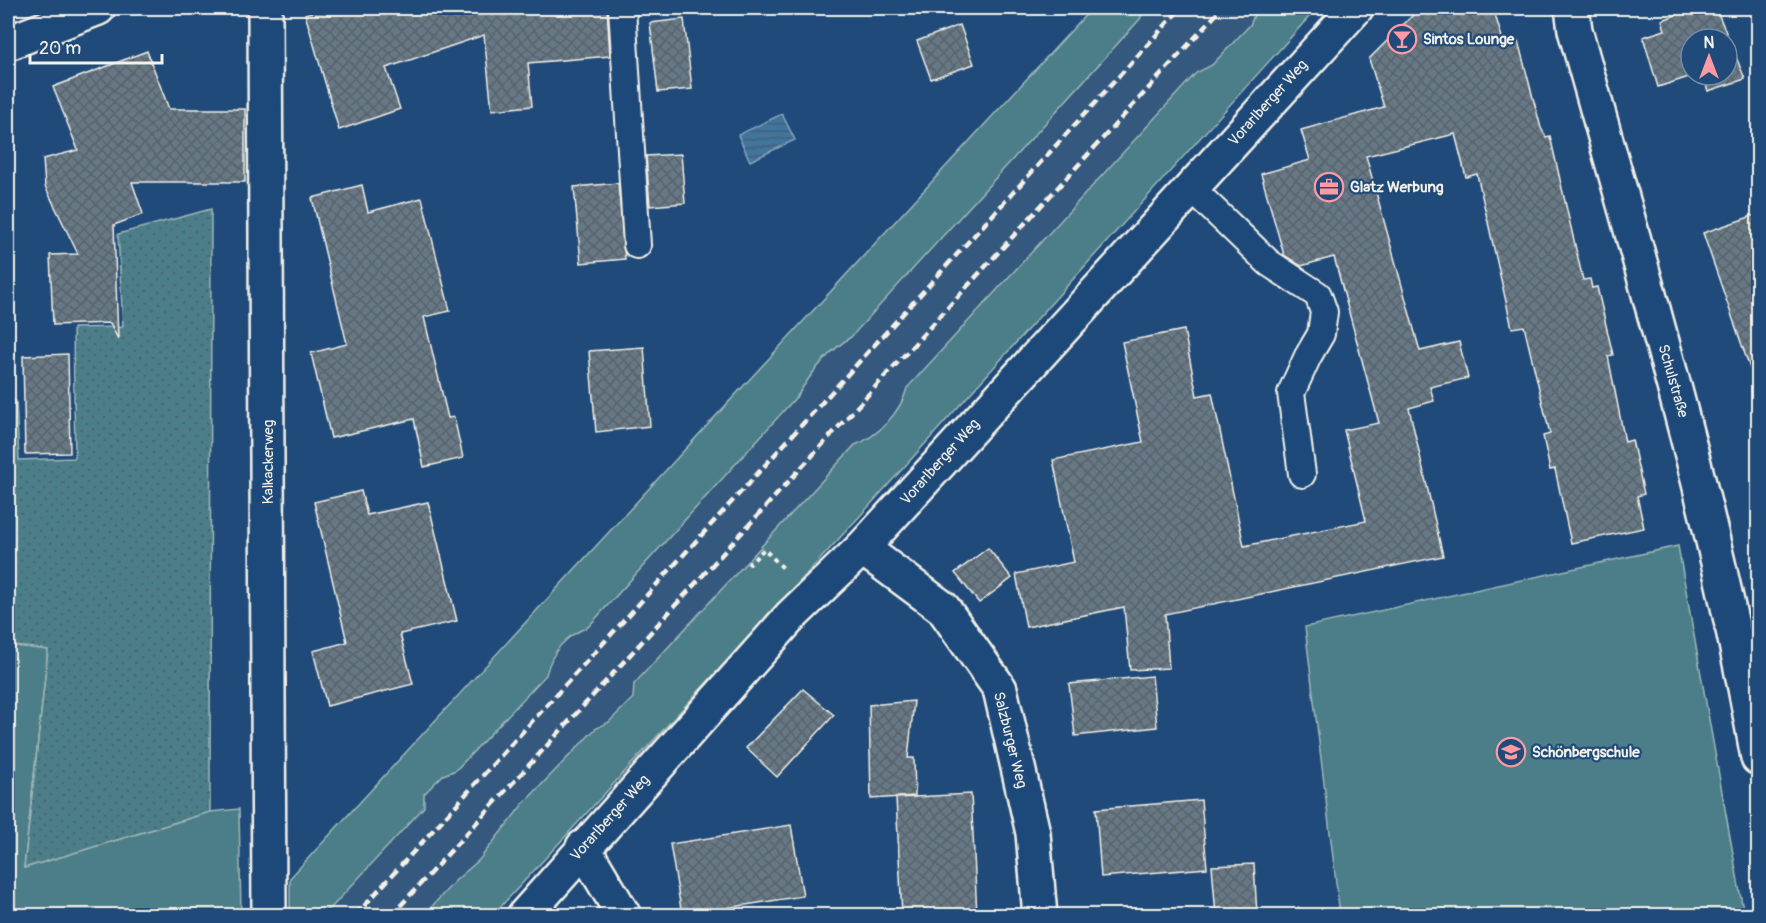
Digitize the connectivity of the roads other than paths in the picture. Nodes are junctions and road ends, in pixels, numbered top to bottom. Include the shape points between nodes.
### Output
1 (98, 8) edge
2 (265, 8) edge
3 (622, 8) edge
4 (1356, 8) edge
5 (1572, 8) edge
6 (8, 43) edge
7 (1191, 188) junction
8 (638, 245) dead end
9 (1302, 474) dead end
10 (862, 548) junction
11 (1758, 758) edge
12 (583, 847) junction
13 (268, 915) edge
14 (524, 915) edge
15 (624, 915) edge
16 (1040, 915) edge

1 - 6 street
2 - 13 street, Kalkackerweg
3 - 8 lane
4 - 7 street, Vorarlberger Weg
5 - 11 street, Schulstraße via 1689,438 1743,668
7 - 9 lane via 1269,263 1318,295 1324,312 1321,334 1291,393
7 - 10 street, Vorarlberger Weg
10 - 12 street, Vorarlberger Weg via 792,616
10 - 16 street, Salzburger Weg via 943,608 999,689 1033,833
12 - 14 street, Vorarlberger Weg
12 - 15 street

